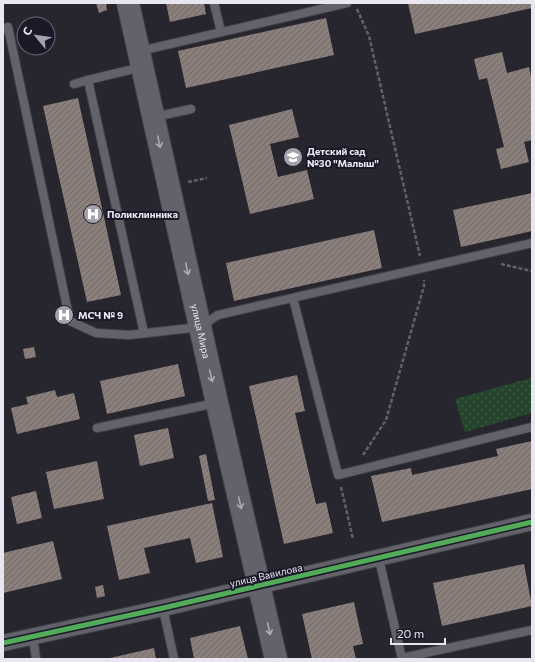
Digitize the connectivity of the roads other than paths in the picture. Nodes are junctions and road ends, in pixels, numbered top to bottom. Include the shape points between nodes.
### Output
1 (128, 3) edge
2 (214, 3) edge
3 (347, 3) edge
4 (3, 28) edge
5 (221, 32) junction
6 (141, 59) junction
7 (88, 80) junction
8 (74, 84) dead end
9 (191, 109) dead end
10 (154, 117) junction
11 (532, 243) edge
12 (293, 298) junction
13 (200, 327) junction
14 (144, 333) junction
15 (217, 403) junction
16 (532, 427) edge
17 (97, 428) dead end
18 (532, 522) edge
19 (379, 559) junction
20 (259, 586) junction
21 (163, 608) junction
22 (532, 630) edge
23 (33, 637) junction
24 (3, 643) edge
25 (402, 658) edge
26 (36, 659) edge
27 (174, 659) edge
28 (276, 659) edge

1 - 6 main road, улица Мира
2 - 5 lane
3 - 5 lane
4 - 14 lane via 8,27 70,321 96,332 130,335
5 - 6 lane
6 - 7 lane
6 - 10 main road, улица Мира
7 - 8 lane
7 - 14 lane
9 - 10 lane
10 -> 13 main road, улица Мира
11 - 12 lane
12 - 13 lane via 218,315
12 - 16 lane via 338,475
13 - 14 lane
13 -> 15 main road, улица Мира
15 - 17 lane
15 -> 20 main road, улица Мира
18 - 19 street, улица Вавилова
19 - 20 street, улица Вавилова
19 - 25 lane
20 - 21 street, улица Вавилова
20 -> 28 main road, улица Мира
21 - 23 street, улица Вавилова
21 - 27 lane
22 - 25 lane
23 - 24 street, улица Вавилова
23 - 26 lane

